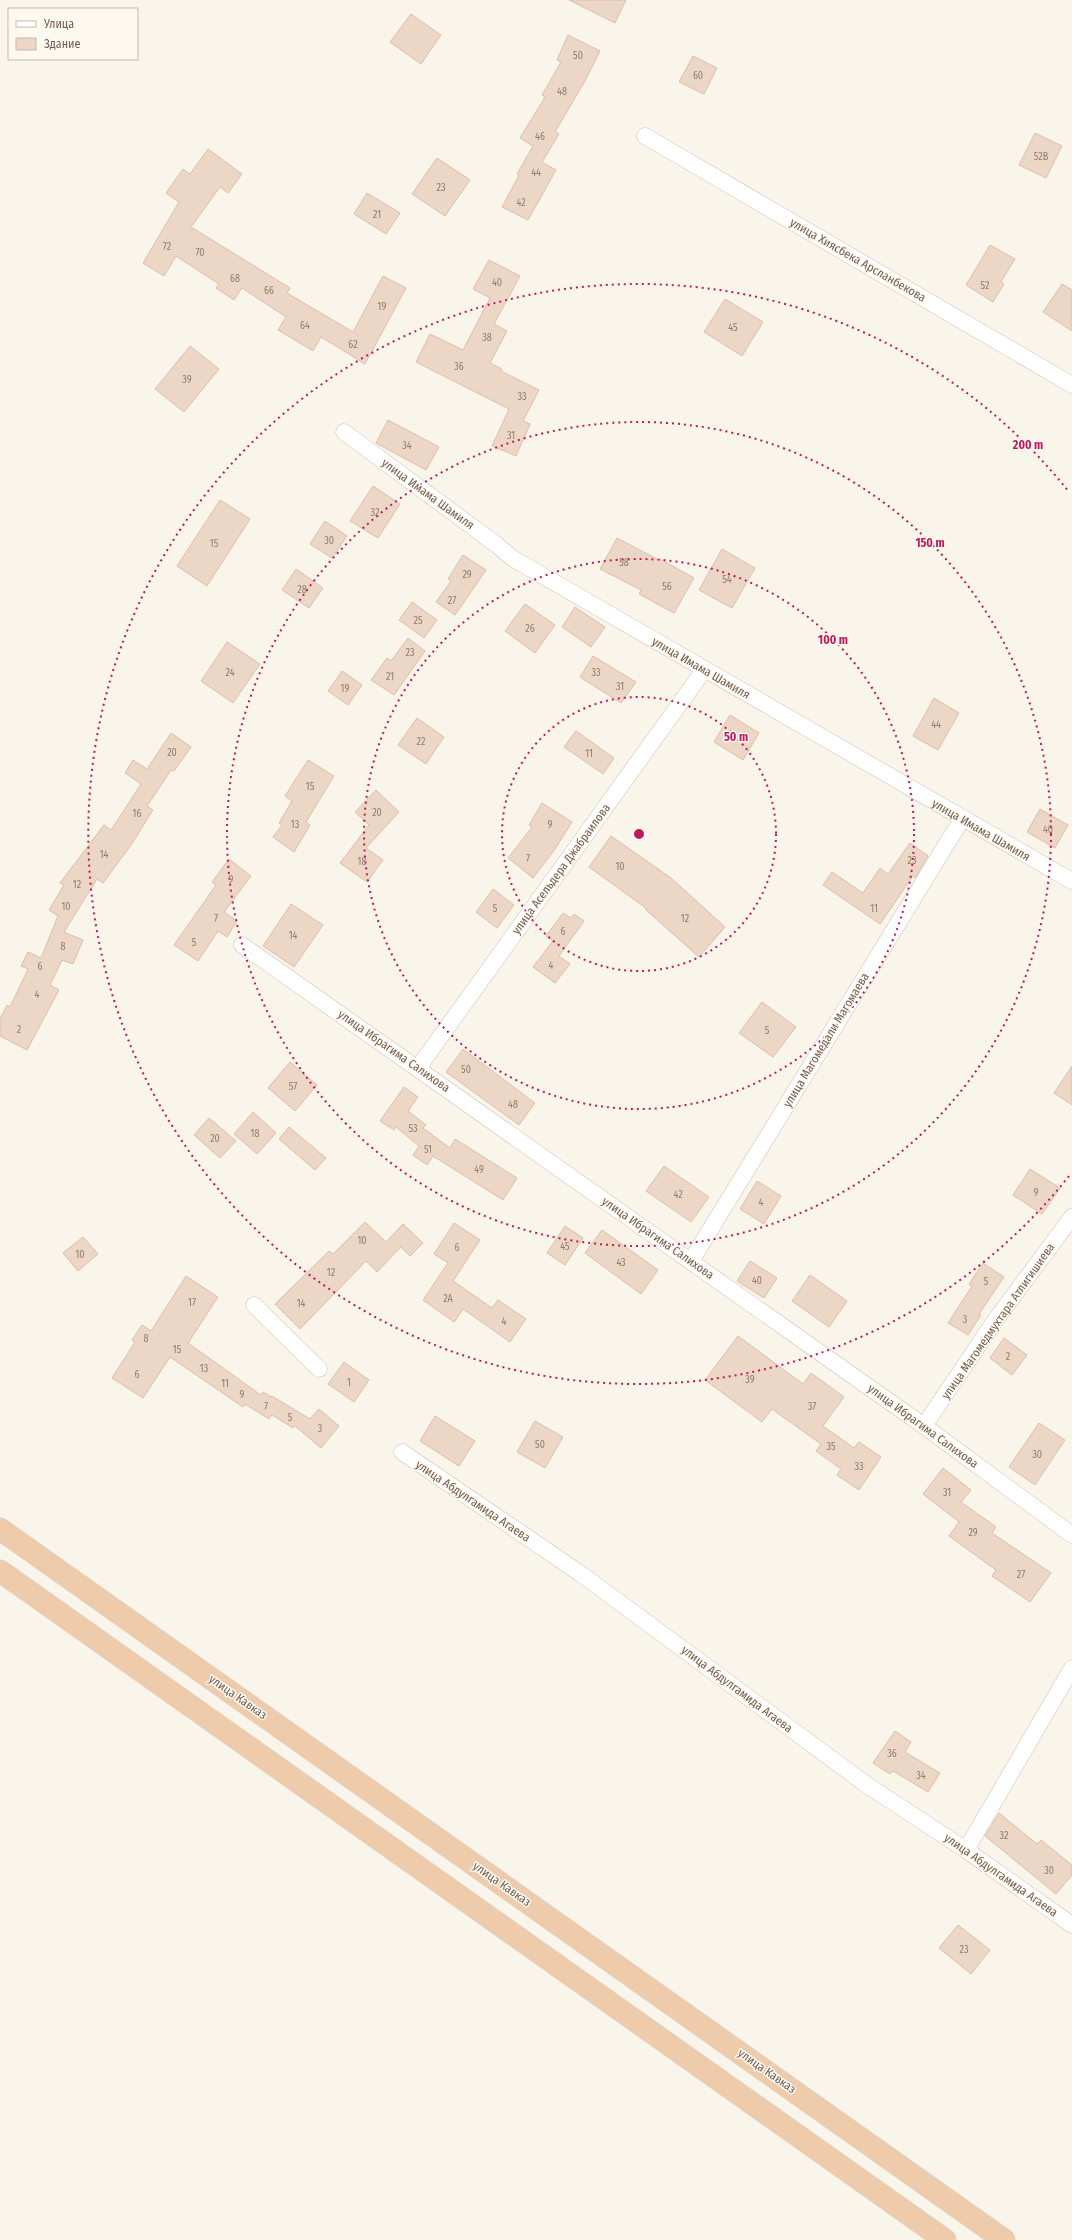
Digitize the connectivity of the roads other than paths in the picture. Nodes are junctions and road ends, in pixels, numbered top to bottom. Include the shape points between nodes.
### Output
1 (645, 136) dead end
2 (1072, 384) edge
3 (344, 432) dead end
4 (704, 670) junction
5 (962, 819) junction
6 (1070, 875) edge
7 (242, 945) dead end
8 (418, 1068) junction
9 (1072, 1217) edge
10 (691, 1261) junction
11 (254, 1305) dead end
12 (319, 1369) dead end
13 (924, 1426) junction
14 (402, 1452) dead end
15 (0, 1529) edge
16 (1072, 1535) edge
17 (0, 1571) edge
18 (1072, 1668) edge
19 (966, 1850) junction
20 (1072, 1925) edge
21 (945, 2240) edge
22 (1004, 2240) edge

1 - 2 street, улица Хиясбека Арсланбекова
3 - 4 street, улица Имама Шамиля via 512,558
4 - 5 street, улица Имама Шамиля
4 - 8 street, улица Асельдера Джабраилова
5 - 6 street, улица Имама Шамиля
5 - 10 street, улица Магомедали Магомаева
7 - 8 street, улица Ибрагима Салихова
8 - 10 street, улица Ибрагима Салихова
9 - 13 street, улица Магомедмухтара Атлигишиева via 994,1322
10 - 13 street, улица Ибрагима Салихова
11 - 12 street
13 - 16 street, улица Ибрагима Салихова
14 - 19 street, улица Абдулгамида Агаева via 581,1574 867,1785
15 - 22 highway, улица Кавказ
17 - 21 highway
18 - 19 street
19 - 20 street, улица Абдулгамида Агаева

